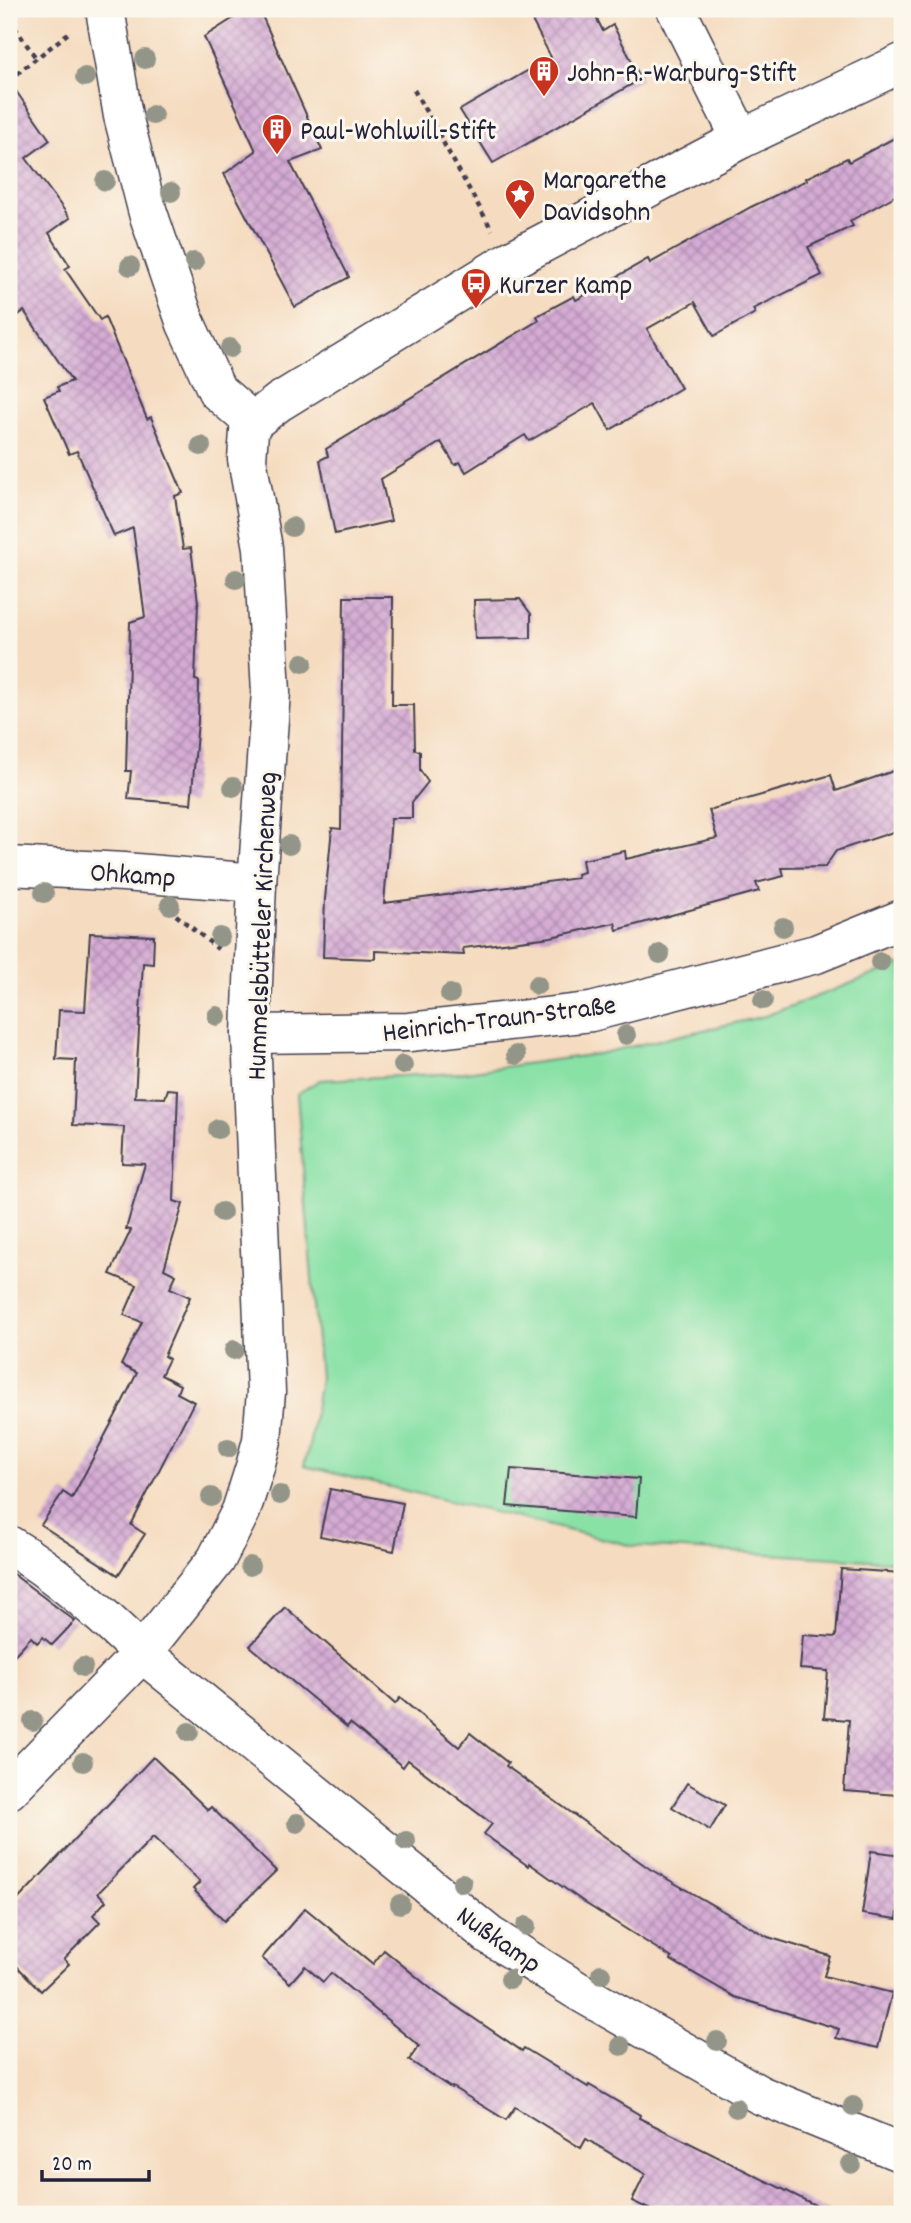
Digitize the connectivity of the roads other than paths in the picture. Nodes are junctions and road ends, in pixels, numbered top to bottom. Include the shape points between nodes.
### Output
1 (676, 9) edge
2 (92, 17) edge
3 (902, 63) edge
4 (741, 139) junction
5 (253, 422) junction
6 (9, 866) edge
7 (257, 883) junction
8 (902, 919) edge
9 (251, 1034) junction
10 (9, 1545) edge
11 (142, 1653) junction
12 (9, 1790) edge
13 (902, 2153) edge

1 - 4 street
2 - 5 street via 148,213 186,324 217,391
3 - 4 street
4 - 5 street via 509,261
5 - 7 street, Hummelsbütteler Kirchenweg via 247,459 263,548 271,692
6 - 7 street, Ohkamp
7 - 9 street, Hummelsbütteler Kirchenweg
8 - 9 street, Heinrich-Traun-Straße via 816,954 591,1012 409,1032
9 - 11 street, Hummelsbütteler Kirchenweg via 266,1392 262,1440 241,1511 216,1560
10 - 11 street, Nußkamp via 52,1573
11 - 12 street, Hummelsbütteler Kirchenweg
11 - 13 street, Nußkamp via 489,1935 578,1992 761,2095

